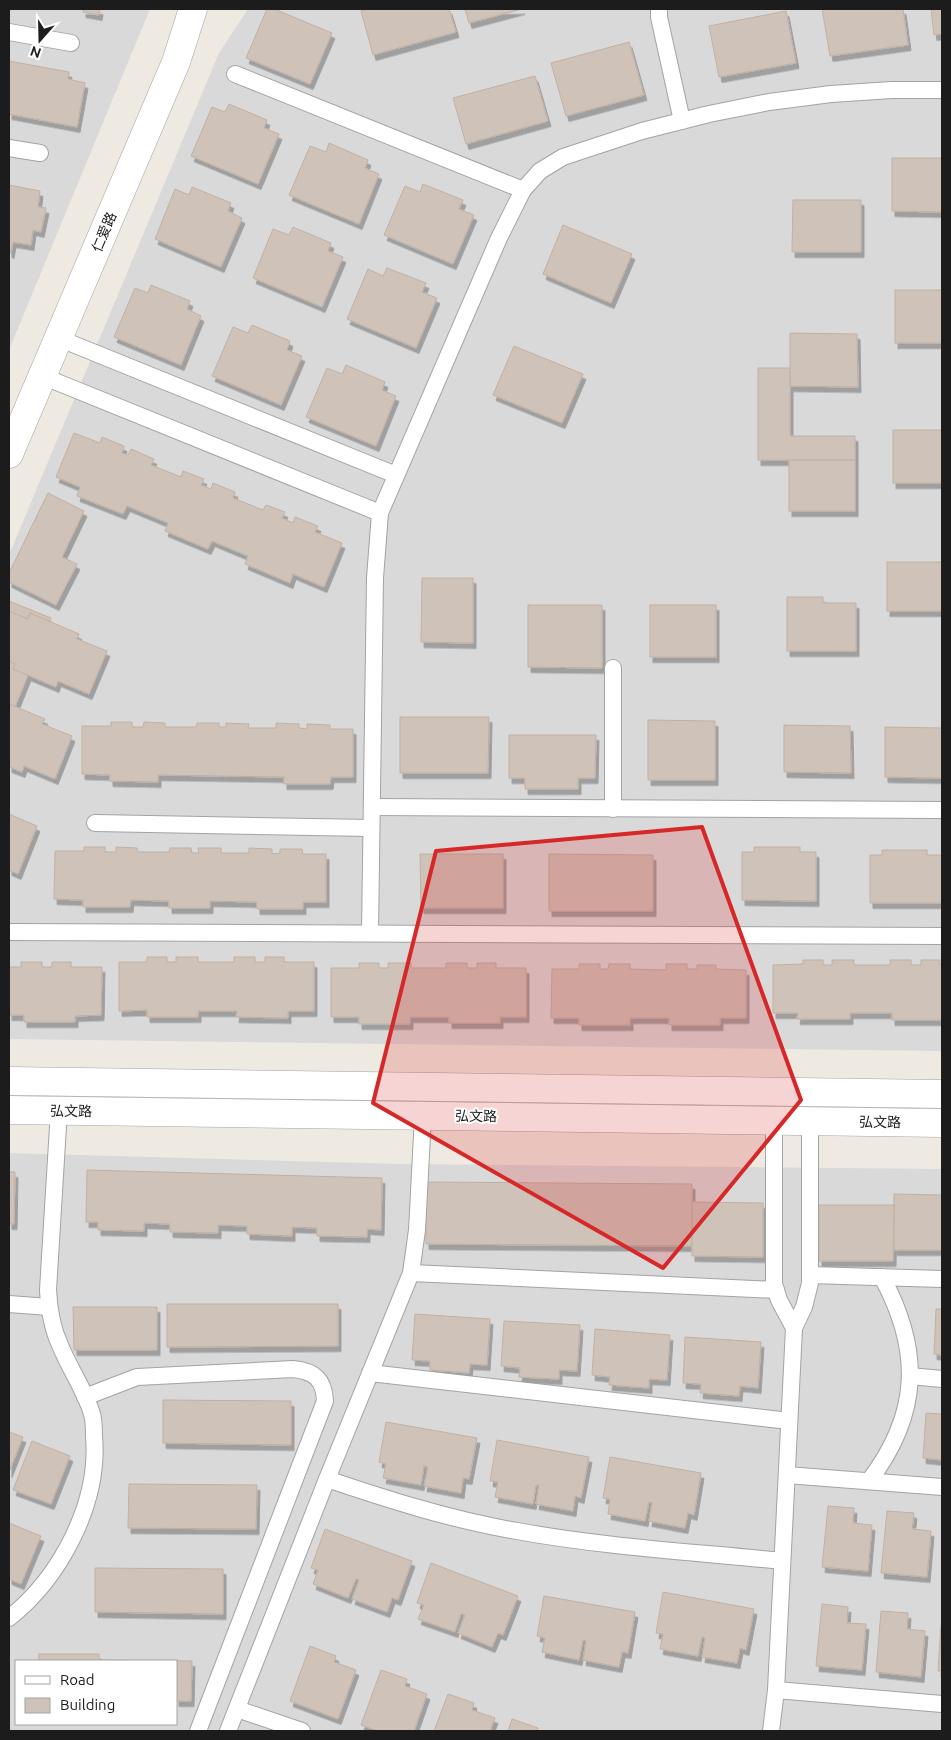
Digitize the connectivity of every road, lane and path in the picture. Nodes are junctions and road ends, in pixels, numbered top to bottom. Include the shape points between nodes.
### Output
1 (193, 9) edge
2 (659, 9) edge
3 (9, 32) edge
4 (71, 43) dead end
5 (235, 74) dead end
6 (942, 90) edge
7 (682, 120) junction
8 (9, 148) edge
9 (40, 153) dead end
10 (523, 190) junction
11 (58, 338) junction
12 (42, 376) junction
13 (9, 454) edge
14 (396, 475) junction
15 (380, 513) junction
16 (613, 668) dead end
17 (372, 808) junction
18 (613, 809) junction
19 (942, 810) edge
20 (95, 823) dead end
21 (371, 828) junction
22 (10, 932) dead end
23 (370, 933) junction
24 (942, 936) edge
25 (9, 1081) edge
26 (942, 1094) edge
27 (9, 1110) edge
28 (59, 1110) junction
29 (423, 1116) junction
30 (774, 1120) junction
31 (810, 1121) junction
32 (942, 1123) edge
33 (411, 1273) junction
34 (810, 1275) junction
35 (882, 1277) junction
36 (942, 1279) edge
37 (776, 1290) junction
38 (9, 1304) edge
39 (49, 1307) junction
40 (794, 1328) junction
41 (370, 1373) junction
42 (910, 1376) junction
43 (942, 1379) edge
44 (85, 1397) junction
45 (789, 1421) junction
46 (787, 1475) junction
47 (326, 1479) junction
48 (869, 1481) junction
49 (942, 1487) edge
50 (782, 1561) junction
51 (12, 1611) edge
52 (776, 1690) junction
53 (942, 1704) edge
54 (237, 1709) junction
55 (198, 1731) edge
56 (228, 1731) edge
57 (302, 1731) edge
58 (771, 1731) edge

1 - 11 street, 仁爱路 via 176,62
2 - 7 lane
3 - 4 lane
5 - 10 lane
6 - 7 lane via 831,94 769,102
7 - 10 lane via 563,157 540,171
8 - 9 lane
10 - 14 lane
11 - 12 street, 仁爱路
11 - 14 lane
12 - 13 street, 仁爱路
12 - 15 lane
14 - 15 lane
15 - 17 lane via 375,578
16 - 18 lane
17 - 18 lane
17 - 21 lane
18 - 19 lane
20 - 21 lane
21 - 23 lane
22 - 23 lane
23 - 24 lane
25 - 26 street, 弘文路
27 - 28 street, 弘文路
28 - 29 street, 弘文路
28 - 39 lane
29 - 30 street, 弘文路
29 - 33 lane via 417,1230
30 - 31 street, 弘文路
30 - 37 lane
31 - 32 street, 弘文路
31 - 34 lane
33 - 37 lane
33 - 41 lane
34 - 35 lane
34 - 40 lane via 808,1295
35 - 36 lane
35 - 42 lane via 904,1325
37 - 40 lane
38 - 39 lane
39 - 44 lane via 60,1346
40 - 45 lane
41 - 45 lane
41 - 47 lane
42 - 43 lane
42 - 48 lane via 904,1414 894,1443
44 - 51 lane via 92,1414 96,1452 90,1493 72,1540 57,1566 40,1590
44 - 55 lane via 138,1377 293,1369 314,1374 325,1391 325,1401
45 - 46 lane
46 - 48 lane
46 - 50 lane
47 - 50 lane via 428,1511 517,1531 590,1542
47 - 54 lane
48 - 49 lane
50 - 52 lane
52 - 53 lane
52 - 58 lane
54 - 56 lane
54 - 57 lane

